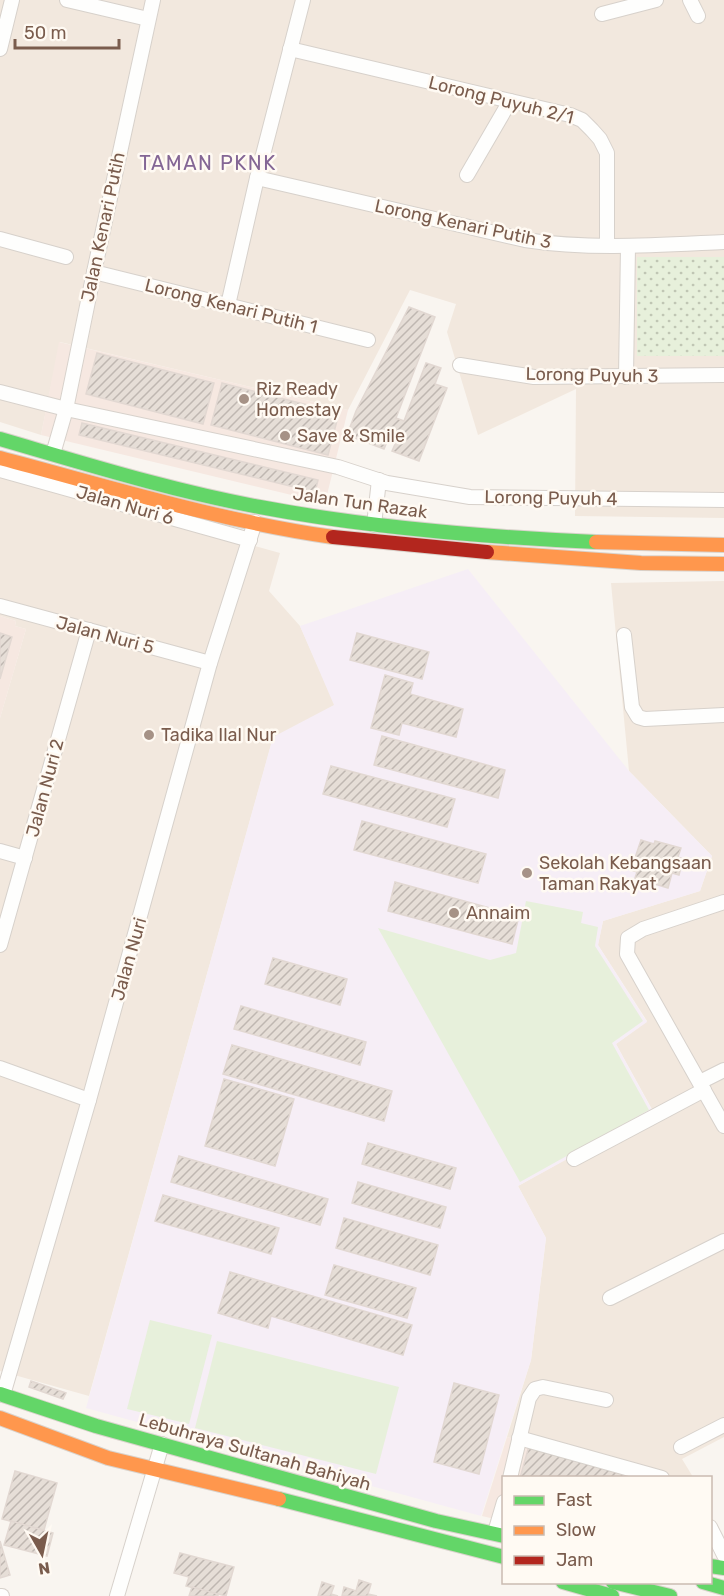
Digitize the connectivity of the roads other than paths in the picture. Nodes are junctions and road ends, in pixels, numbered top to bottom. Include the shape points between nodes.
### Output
1 (12, 0) edge
2 (67, 0) edge
3 (153, 0) edge
4 (303, 0) edge
5 (656, 0) edge
6 (690, 0) edge
7 (602, 14) dead end
8 (698, 16) dead end
9 (148, 19) junction
10 (0, 49) edge
11 (290, 49) junction
12 (510, 101) junction
13 (467, 175) dead end
14 (257, 178) junction
15 (0, 239) edge
16 (724, 242) edge
17 (607, 245) junction
18 (628, 246) junction
19 (66, 257) dead end
20 (94, 272) junction
21 (228, 305) junction
22 (368, 340) dead end
23 (460, 364) dead end
24 (724, 375) edge
25 (626, 377) junction
26 (0, 392) edge
27 (66, 409) junction
28 (0, 440) edge
29 (53, 454) junction
30 (0, 458) edge
31 (0, 470) edge
32 (380, 480) junction
33 (724, 500) edge
34 (255, 522) junction
35 (374, 525) junction
36 (250, 540) junction
37 (724, 545) edge
38 (724, 564) edge
39 (0, 606) edge
40 (89, 630) junction
41 (624, 635) dead end
42 (210, 663) junction
43 (724, 715) edge
44 (0, 851) edge
45 (25, 858) junction
46 (724, 902) edge
47 (0, 945) edge
48 (0, 1068) edge
49 (724, 1070) edge
50 (702, 1086) junction
51 (89, 1100) junction
52 (724, 1126) edge
53 (574, 1159) dead end
54 (724, 1241) edge
55 (610, 1298) dead end
56 (2, 1394) edge
57 (606, 1400) dead end
58 (0, 1418) edge
59 (724, 1425) edge
60 (519, 1438) junction
61 (162, 1444) junction
62 (681, 1447) dead end
63 (154, 1469) junction
64 (510, 1476) edge
65 (655, 1476) edge
66 (712, 1529) edge
67 (501, 1532) edge
68 (431, 1539) junction
69 (724, 1555) edge
70 (502, 1557) edge
71 (502, 1563) edge
72 (570, 1584) edge
73 (621, 1584) edge
74 (117, 1596) edge
75 (612, 1596) edge
76 (670, 1596) edge

1 - 10 street
2 - 9 street
3 - 9 street, Jalan Kenari Putih
4 - 11 street
5 - 7 street
6 - 8 street
9 - 20 street, Jalan Kenari Putih
11 - 12 street, Lorong Puyuh 2/1
11 - 14 street
12 - 13 street
12 - 17 street, Lorong Puyuh 2/1 via 582,120 600,139 607,153
14 - 17 street, Lorong Kenari Putih 3 via 525,240
14 - 21 street
15 - 19 street
16 - 18 street, Lorong Kenari Putih 3
17 - 18 street, Lorong Kenari Putih 3
18 - 25 street
20 - 21 street, Lorong Kenari Putih 1
20 - 27 street, Jalan Kenari Putih
21 - 22 street, Lorong Kenari Putih 1
23 - 25 street, Lorong Puyuh 3 via 534,377
24 - 25 street, Lorong Puyuh 3
26 - 27 street, Lorong Puyuh 4
27 - 29 street, Jalan Kenari Putih
27 - 32 street, Lorong Puyuh 4 via 338,467
28 - 29 main road, Jalan Tun Razak
29 - 35 main road, Jalan Tun Razak via 218,498
30 - 34 main road, Jalan Tun Razak
31 - 36 street, Jalan Nuri 6
32 - 33 street, Lorong Puyuh 4 via 470,497
32 - 35 street
34 - 36 street, Jalan Nuri
34 - 38 main road, Jalan Tun Razak via 371,542 541,557
35 - 37 main road, Jalan Tun Razak via 543,540
36 - 42 street, Jalan Nuri
39 - 40 street, Jalan Nuri 5
40 - 42 street, Jalan Nuri 5
40 - 45 street, Jalan Nuri 2
41 - 43 street via 632,707 638,717
42 - 51 street, Jalan Nuri
44 - 45 street
45 - 47 street, Jalan Nuri 2
46 - 50 street via 643,929 628,938 627,954
48 - 51 street
49 - 50 street
50 - 52 street
50 - 53 street
51 - 56 street, Jalan Nuri
54 - 55 street
56 - 61 main road, Lebuhraya Sultanah Bahiyah
57 - 60 street via 543,1387 535,1389
58 - 63 main road, Lebuhraya Sultanah Bahiyah via 108,1458
59 - 62 street
60 - 64 street
60 - 65 street
61 - 63 street
61 - 67 main road, Lebuhraya Sultanah Bahiyah via 436,1521
63 - 68 main road, Lebuhraya Sultanah Bahiyah
63 - 74 street
66 - 69 street
68 - 70 main road, Lebuhraya Sultanah Bahiyah
68 - 71 main road
72 - 75 main road
73 - 76 main road

